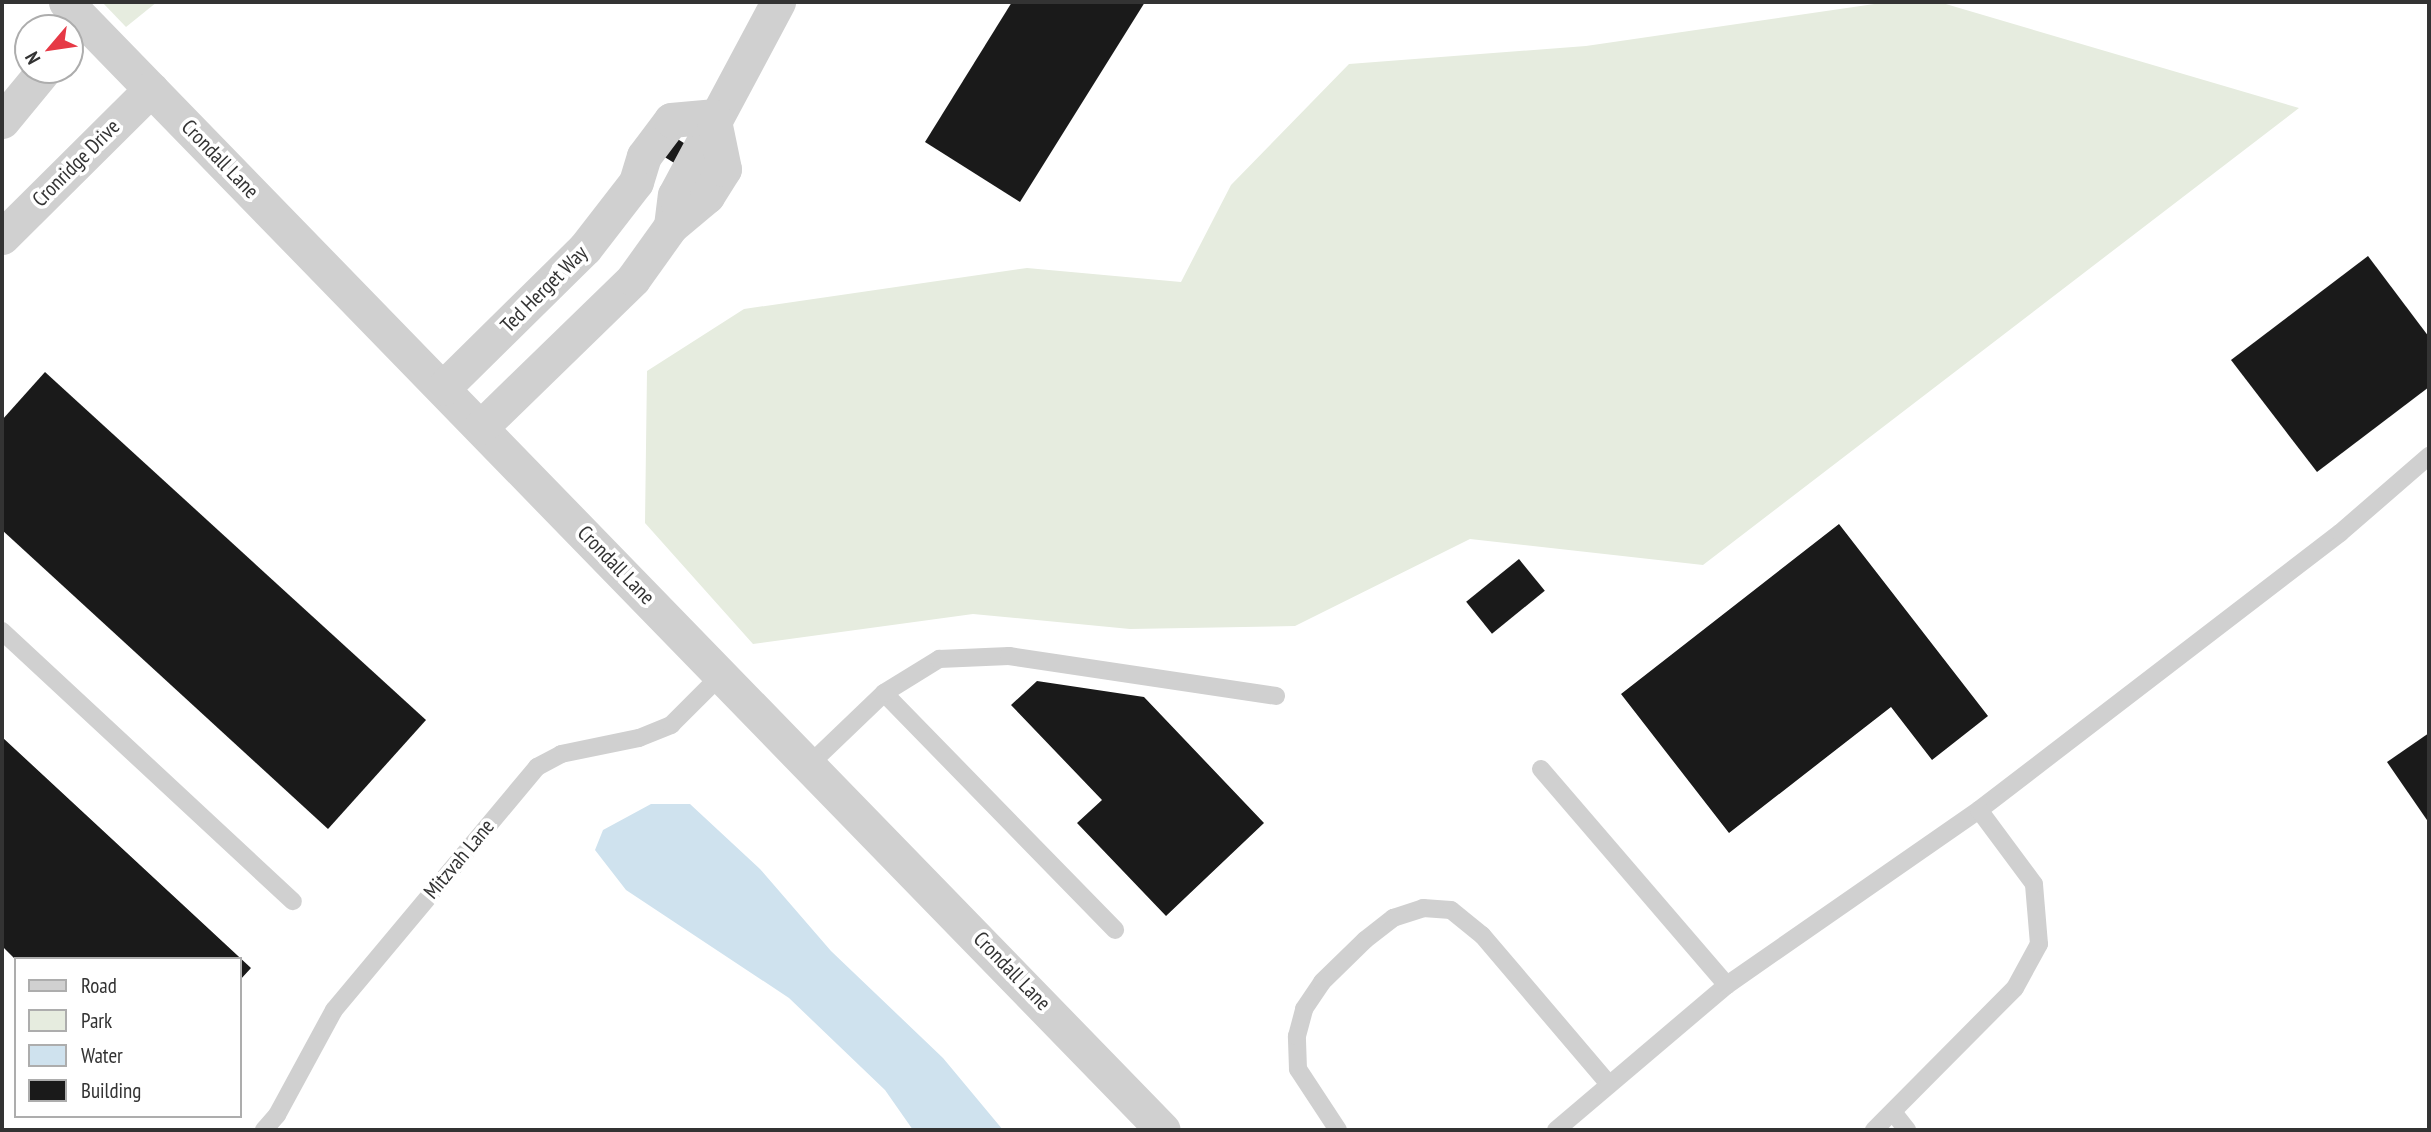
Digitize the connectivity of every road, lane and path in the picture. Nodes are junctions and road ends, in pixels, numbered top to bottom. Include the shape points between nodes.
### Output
1 (778, 2) edge
2 (84, 29) edge
3 (32, 84) edge
4 (151, 89) junction
5 (713, 116) junction
6 (2, 121) edge
7 (636, 182) junction
8 (673, 211) junction
9 (2, 237) edge
10 (443, 388) junction
11 (481, 427) junction
12 (2429, 456) edge
13 (2, 631) edge
14 (722, 674) junction
15 (884, 693) junction
16 (1276, 696) dead end
17 (810, 764) junction
18 (1541, 769) dead end
19 (1979, 810) junction
20 (293, 901) dead end
21 (1115, 930) dead end
22 (1727, 985) junction
23 (1609, 1084) junction
24 (1892, 1112) junction
25 (264, 1130) edge
26 (1163, 1130) edge
27 (1338, 1130) edge
28 (1556, 1130) edge
29 (1874, 1130) edge
30 (1907, 1130) edge

1 - 5 street
2 - 4 street, Crondall Lane
3 - 6 street
4 - 9 street, Cronridge Drive
4 - 10 street, Crondall Lane
5 - 7 street, Ted Herget Way via 671,120 643,156
5 - 8 street via 724,169 707,196
7 - 8 street
7 - 10 street, Ted Herget Way via 585,248
8 - 11 street via 633,279
10 - 11 street, Crondall Lane
11 - 14 street, Crondall Lane
12 - 19 lane via 2340,533
13 - 20 lane
14 - 17 street, Crondall Lane
14 - 25 lane, Mitzvah Lane via 671,725 639,738 561,754 537,767 334,1010 278,1115
15 - 16 lane via 939,659 1009,656
15 - 17 lane
15 - 21 lane
17 - 26 street, Crondall Lane
18 - 22 lane
19 - 22 lane
19 - 24 lane via 2034,884 2039,944 2015,988
22 - 23 lane
23 - 27 lane via 1482,935 1451,910 1423,908 1393,918 1365,940 1322,982 1304,1009 1297,1036 1298,1069
23 - 28 lane
24 - 29 lane
24 - 30 lane

